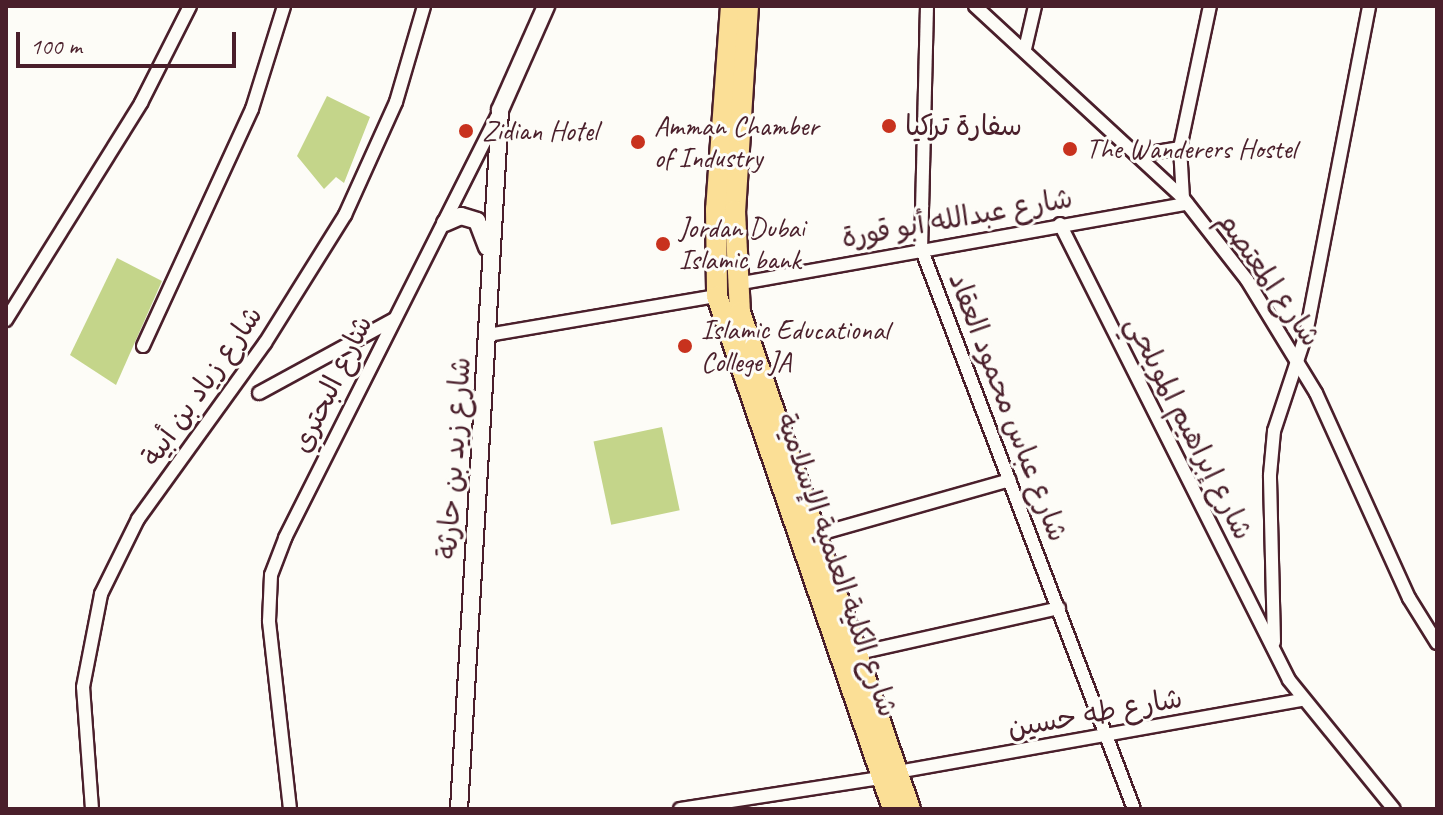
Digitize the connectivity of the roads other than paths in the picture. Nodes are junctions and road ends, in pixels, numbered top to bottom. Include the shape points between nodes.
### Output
1 (190, 6) edge
2 (284, 6) edge
3 (424, 6) edge
4 (546, 6) edge
5 (731, 6) edge
6 (748, 6) edge
7 (927, 6) edge
8 (975, 6) edge
9 (1035, 6) edge
10 (1210, 6) edge
11 (1369, 6) edge
12 (1025, 49) junction
13 (500, 110) junction
14 (1180, 148) junction
15 (1138, 155) junction
16 (1185, 201) junction
17 (445, 223) junction
18 (1060, 224) junction
19 (921, 248) junction
20 (489, 256) junction
21 (736, 284) junction
22 (717, 296) junction
23 (6, 320) edge
24 (393, 320) junction
25 (488, 335) junction
26 (143, 346) dead end
27 (1299, 363) junction
28 (259, 393) dead end
29 (1010, 480) junction
30 (819, 534) junction
31 (1059, 608) junction
32 (1437, 643) edge
33 (858, 653) junction
34 (1275, 653) junction
35 (1302, 700) junction
36 (1105, 736) junction
37 (889, 775) junction
38 (92, 809) edge
39 (290, 809) edge
40 (459, 809) edge
41 (680, 809) edge
42 (893, 809) edge
43 (910, 809) edge
44 (1134, 809) edge
45 (1394, 809) edge

1 - 23 street via 141,103
2 - 26 street via 252,109
3 - 38 street, شارع زياد بن أبية via 396,102 345,215 265,343 138,519 101,594 83,687
4 - 13 street, شارع البحتري
5 - 22 main road, شارع الكلية العلمية الإسلامية via 716,209
6 - 21 main road, شارع الكلية العلمية الإسلامية
7 - 19 street, شارع عباس محمود العقاد
8 - 12 street, شارع المعتصم
9 - 12 street
10 - 14 street
11 - 27 street
12 - 15 street, شارع المعتصم
13 - 17 street, شارع البحتري
13 - 20 street, شارع زيد بن حارثة
14 - 15 street
14 - 16 street
15 - 16 street, شارع المعتصم
16 - 18 street, شارع عبدالله أبو قورة
16 - 27 street, شارع المعتصم via 1247,280
17 - 20 street via 461,216 477,221
17 - 24 street, شارع البحتري
18 - 19 street, شارع عبدالله أبو قورة
18 - 34 street, شارع إبراهيم المويلحي
19 - 21 street, شارع عبدالله أبو قورة
19 - 29 street, شارع عباس محمود العقاد
20 - 25 street, شارع زيد بن حارثة
21 - 30 main road, شارع الكلية العلمية الإسلامية via 740,312
22 - 25 street
22 - 37 main road, شارع الكلية العلمية الإسلامية
24 - 28 street
24 - 39 street, شارع البحتري via 271,575 269,621
25 - 40 street, شارع زيد بن حارثة
27 - 32 street, شارع المعتصم via 1346,453 1409,598
27 - 34 street via 1274,431 1270,475
29 - 30 street
29 - 31 street, شارع عباس محمود العقاد
30 - 33 main road, شارع الكلية العلمية الإسلامية
31 - 33 street
31 - 36 street, شارع عباس محمود العقاد
33 - 37 main road, شارع الكلية العلمية الإسلامية
34 - 35 street, شارع إبراهيم المويلحي
35 - 36 street, شارع طه حسين
35 - 45 street, شارع إبراهيم المويلحي
36 - 37 street, شارع طه حسين
36 - 44 street, شارع عباس محمود العقاد
37 - 41 street, شارع طه حسين
37 - 42 main road, شارع الكلية العلمية الإسلامية
37 - 43 main road, شارع الكلية العلمية الإسلامية

